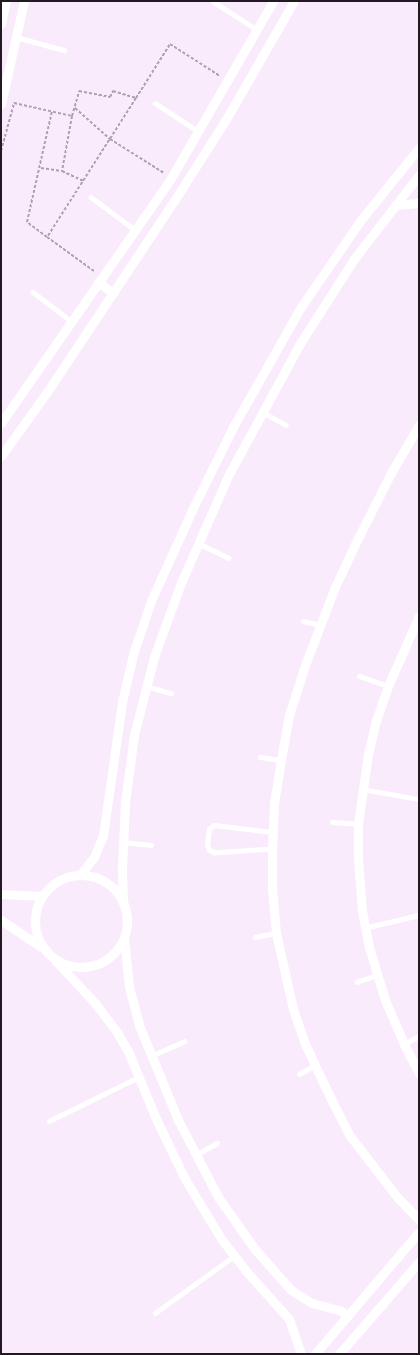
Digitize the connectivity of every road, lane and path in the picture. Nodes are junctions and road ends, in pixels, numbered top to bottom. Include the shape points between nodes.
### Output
1 (6, 1) edge
2 (24, 1) edge
3 (272, 1) edge
4 (294, 1) edge
5 (214, 2) dead end
6 (1, 24) edge
7 (256, 29) junction
8 (16, 37) junction
9 (64, 50) dead end
10 (228, 80) junction
11 (136, 98) junction
12 (155, 103) dead end
13 (1, 104) edge
14 (75, 108) junction
15 (52, 111) junction
16 (72, 116) junction
17 (198, 131) junction
18 (110, 139) junction
19 (419, 148) edge
20 (1, 151) edge
21 (41, 168) junction
22 (62, 171) junction
23 (419, 175) edge
24 (171, 178) junction
25 (83, 181) junction
26 (91, 197) dead end
27 (419, 203) edge
28 (395, 205) junction
29 (134, 229) junction
30 (48, 237) junction
31 (100, 279) junction
32 (33, 292) dead end
33 (113, 293) junction
34 (71, 321) junction
35 (4, 411) edge
36 (262, 412) junction
37 (1, 423) edge
38 (286, 425) dead end
39 (419, 425) edge
40 (1, 456) edge
41 (198, 542) junction
42 (229, 558) dead end
43 (419, 616) edge
44 (303, 621) dead end
45 (320, 625) junction
46 (415, 636) edge
47 (359, 676) dead end
48 (146, 686) junction
49 (388, 686) junction
50 (172, 693) dead end
51 (260, 757) dead end
52 (281, 760) junction
53 (362, 789) junction
54 (419, 799) edge
55 (332, 822) dead end
56 (358, 824) junction
57 (272, 832) junction
58 (123, 842) junction
59 (151, 845) dead end
60 (272, 849) junction
61 (80, 875) junction
62 (1, 894) edge
63 (42, 896) junction
64 (123, 903) junction
65 (419, 915) edge
66 (1, 920) edge
67 (364, 928) junction
68 (276, 933) junction
69 (255, 937) dead end
70 (124, 938) junction
71 (42, 948) junction
72 (56, 960) junction
73 (377, 975) junction
74 (357, 982) dead end
75 (419, 1036) edge
76 (184, 1041) dead end
77 (404, 1044) junction
78 (151, 1056) junction
79 (315, 1065) junction
80 (299, 1074) dead end
81 (419, 1074) edge
82 (139, 1077) junction
83 (49, 1121) dead end
84 (217, 1143) dead end
85 (195, 1155) junction
86 (419, 1220) edge
87 (419, 1232) edge
88 (234, 1256) junction
89 (418, 1264) edge
90 (155, 1313) dead end
91 (347, 1315) junction
92 (301, 1354) edge
93 (315, 1354) edge
94 (339, 1354) edge

1 - 6 street
2 - 8 street
3 - 7 street
4 - 33 street via 204,155
5 - 7 lane
7 - 10 street
8 - 9 lane
8 - 13 street
10 - 11 path via 170,44
10 - 17 street
11 - 14 path via 113,91 110,97 79,91
11 - 18 path
12 - 17 lane
14 - 16 path
14 - 18 path
15 - 16 path
15 - 20 path via 14,103
15 - 21 path
16 - 22 path
17 - 24 street
18 - 24 path
18 - 25 path
19 - 61 street via 360,221 302,307 233,427 192,510 151,601 134,651 122,702 103,836 94,856
21 - 22 path
21 - 30 path via 27,222
22 - 25 path
23 - 28 street
24 - 29 street
25 - 30 path
26 - 29 lane
27 - 28 street
28 - 36 street via 320,310
29 - 31 street
30 - 31 path
31 - 33 street
31 - 34 street
32 - 34 lane
33 - 40 street
34 - 35 street
35 - 37 street
36 - 38 lane
36 - 41 street via 228,476
39 - 45 street via 391,472 357,540 334,587
41 - 42 lane
41 - 48 street via 170,608
43 - 46 street
44 - 45 lane
45 - 52 street via 289,716
46 - 49 street
47 - 49 lane
48 - 50 lane
48 - 58 street via 129,768
49 - 53 street via 369,747
51 - 52 lane
52 - 57 street
53 - 54 lane
53 - 56 street
55 - 56 lane
56 - 67 street via 358,859
57 - 60 street
57 - 60 lane via 214,825 209,829 207,845 214,853
58 - 59 lane
58 - 64 street
60 - 68 street
61 - 63 street via 54,883
61 - 64 street via 106,882
62 - 63 street
63 - 71 street via 34,922
64 - 70 street via 127,921
65 - 67 lane
66 - 71 street
67 - 73 street
68 - 69 lane
68 - 79 street via 293,1009
70 - 72 street via 114,954 99,964 81,968 64,965
70 - 78 street via 129,987 139,1025
71 - 72 street
72 - 82 street via 107,1018 128,1051
73 - 74 lane
73 - 77 street
75 - 77 lane
76 - 78 lane
77 - 81 street
78 - 85 street via 166,1095
79 - 80 lane
79 - 86 street via 350,1136 398,1198
82 - 83 lane
82 - 88 street via 185,1179
84 - 85 lane
85 - 91 street via 235,1223 282,1281 312,1303
87 - 91 street
88 - 90 lane
88 - 92 street via 289,1319
89 - 94 street
91 - 93 street

